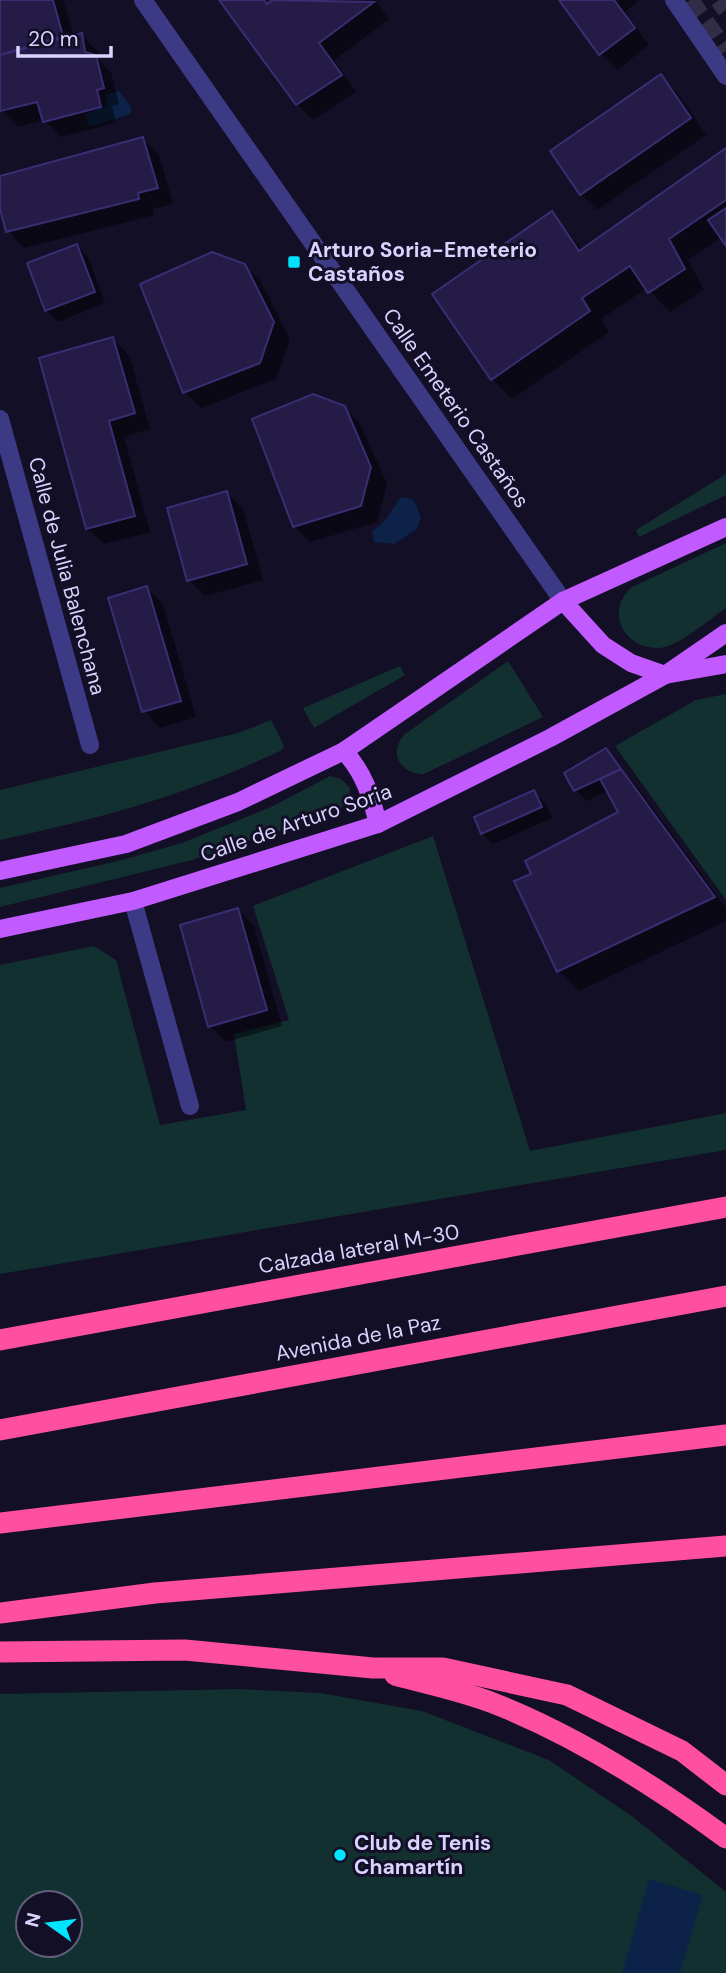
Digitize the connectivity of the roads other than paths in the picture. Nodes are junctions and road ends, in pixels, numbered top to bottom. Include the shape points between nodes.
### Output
1 (143, 0) edge
2 (674, 0) edge
3 (726, 76) edge
4 (0, 419) edge
5 (726, 527) edge
6 (563, 601) junction
7 (726, 633) edge
8 (726, 664) edge
9 (664, 675) junction
10 (90, 745) dead end
11 (344, 751) junction
12 (378, 824) junction
13 (0, 871) edge
14 (134, 901) junction
15 (0, 929) edge
16 (190, 1106) dead end
17 (726, 1207) edge
18 (726, 1296) edge
19 (0, 1340) edge
20 (0, 1430) edge
21 (726, 1435) edge
22 (0, 1523) edge
23 (726, 1544) edge
24 (0, 1614) edge
25 (0, 1652) edge
26 (373, 1668) junction
27 (726, 1785) edge
28 (726, 1838) edge

1 - 6 street, Calle Emeterio Castaños
2 - 3 street
4 - 10 street, Calle de Julia Balenchana
5 - 6 main road, Calle de Arturo Soria
6 - 9 main road via 622,659
6 - 11 main road, Calle de Arturo Soria
7 - 9 main road, Calle de Arturo Soria
8 - 9 main road
9 - 12 main road, Calle de Arturo Soria
11 - 12 main road via 369,788
11 - 13 main road, Calle de Arturo Soria via 238,802 126,844
12 - 14 main road, Calle de Arturo Soria
14 - 15 main road, Calle de Arturo Soria
14 - 16 street
17 - 19 highway, Calzada lateral M-30
18 - 20 highway, Avenida de la Paz
21 - 22 highway
23 - 24 highway via 155,1593
25 - 26 highway via 185,1650
26 - 27 highway via 443,1668 567,1695 682,1751
26 - 28 highway via 493,1703 583,1746 670,1797

